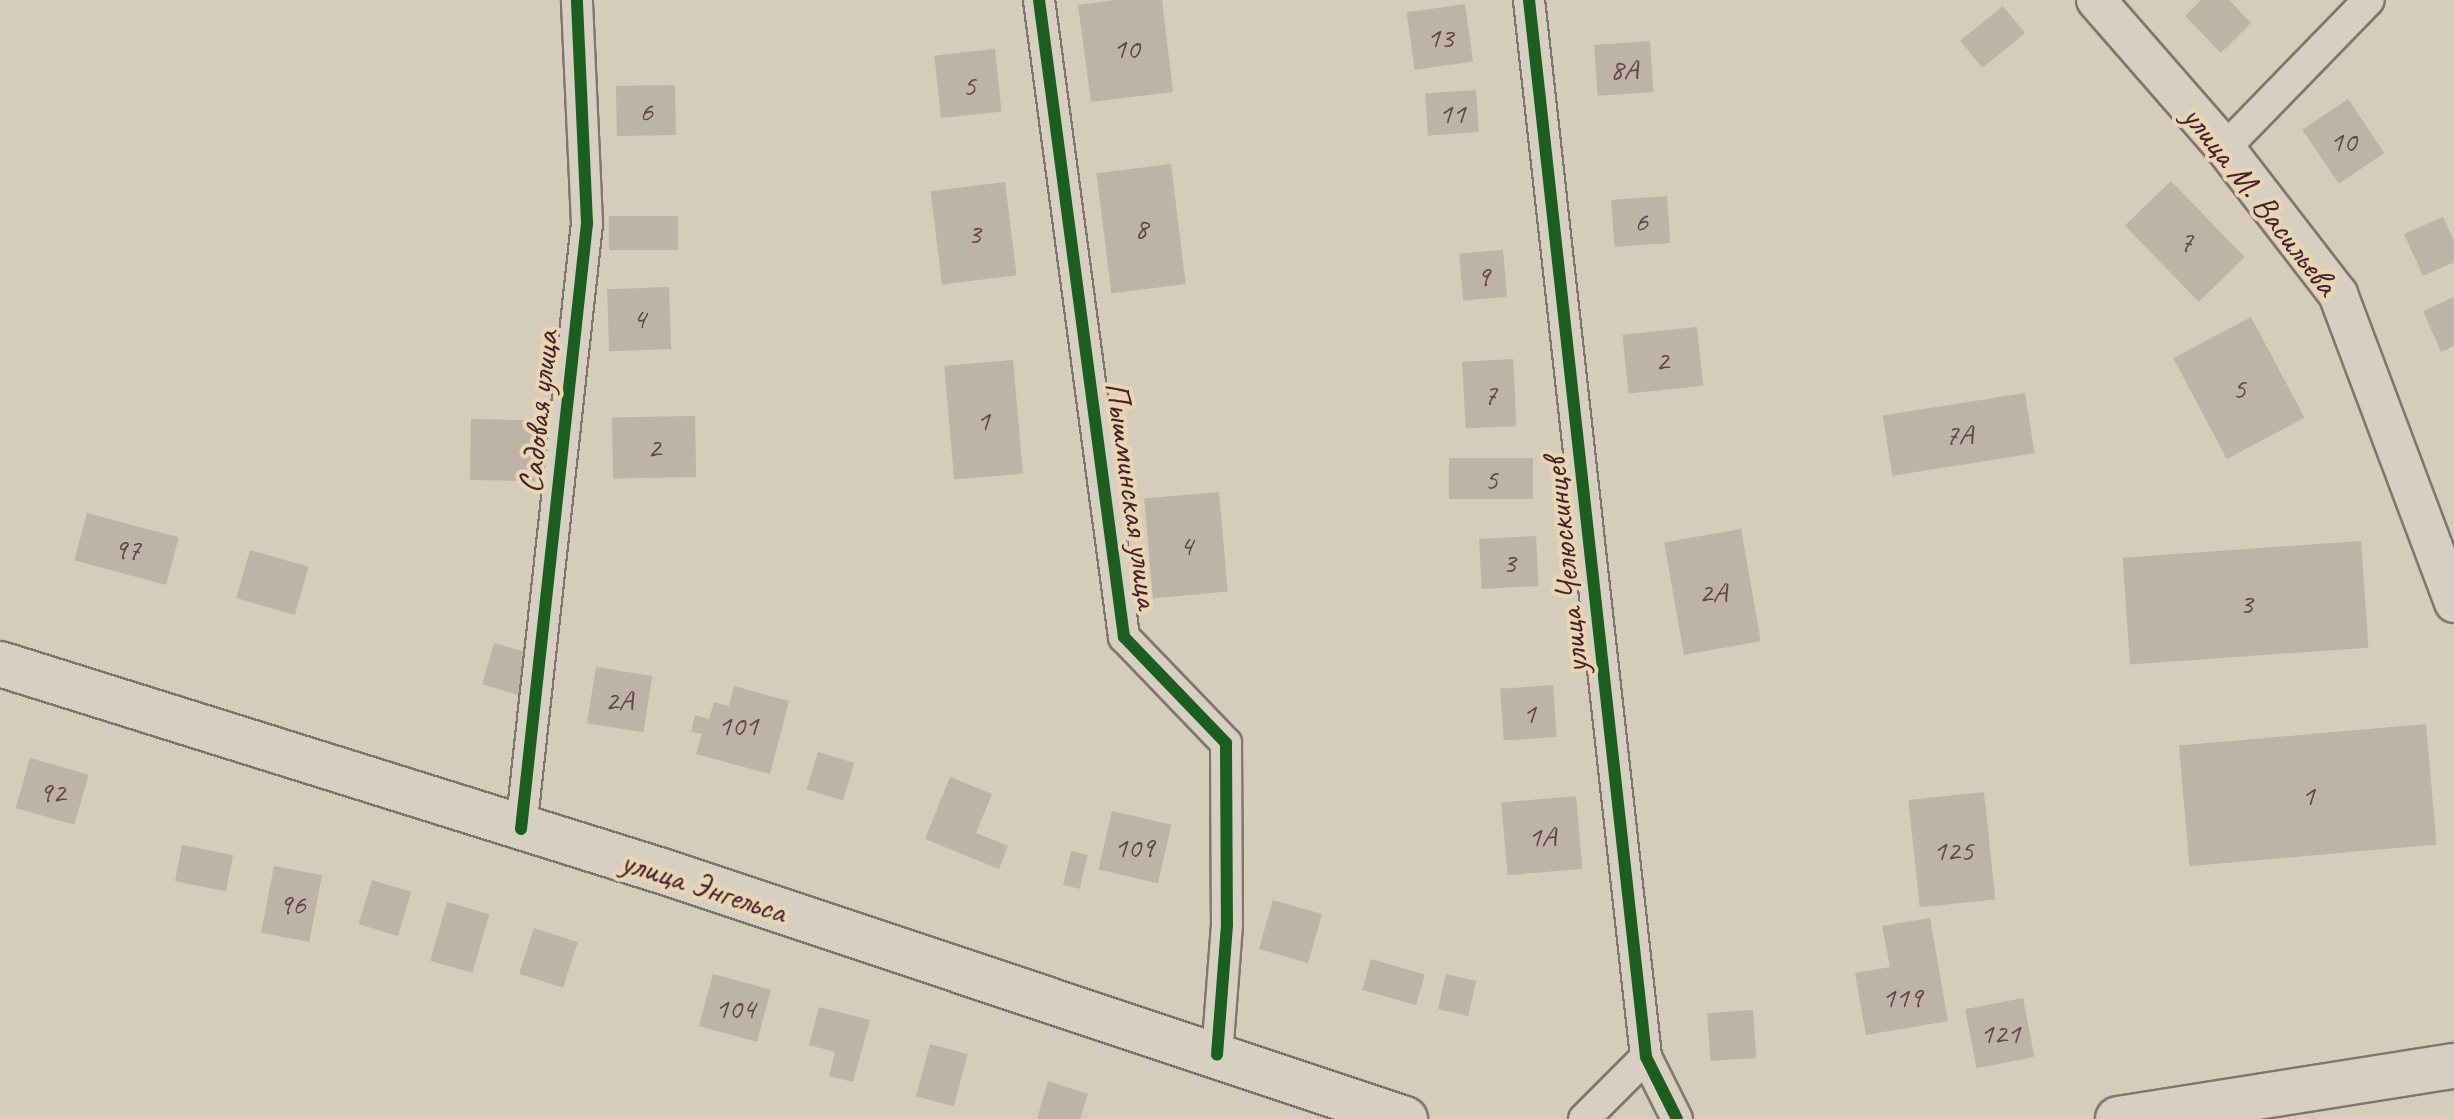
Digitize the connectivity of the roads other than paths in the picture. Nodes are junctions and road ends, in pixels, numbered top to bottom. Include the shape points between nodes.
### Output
1 (577, 0) edge
2 (1039, 0) edge
3 (1529, 0) edge
4 (2096, 0) edge
5 (2369, 0) edge
6 (2225, 148) junction
7 (2454, 603) edge
8 (0, 664) edge
9 (521, 829) junction
10 (1217, 1055) junction
11 (1646, 1057) junction
12 (2454, 1066) edge
13 (1405, 1119) edge
14 (1584, 1119) edge
15 (1677, 1119) edge
16 (2118, 1119) edge

1 - 9 street, Садовая улица via 587,223
2 - 10 street, Пышминская улица via 1124,637 1226,743 1227,925
3 - 11 street, улица Челюскинцев
4 - 6 street, улица М. Васильева
5 - 6 street
6 - 7 street, улица М. Васильева via 2338,294
8 - 9 main road, улица Энгельса
9 - 10 main road, улица Энгельса
10 - 13 main road, улица Энгельса
11 - 14 street
11 - 15 street, улица Челюскинцев
12 - 16 main road

